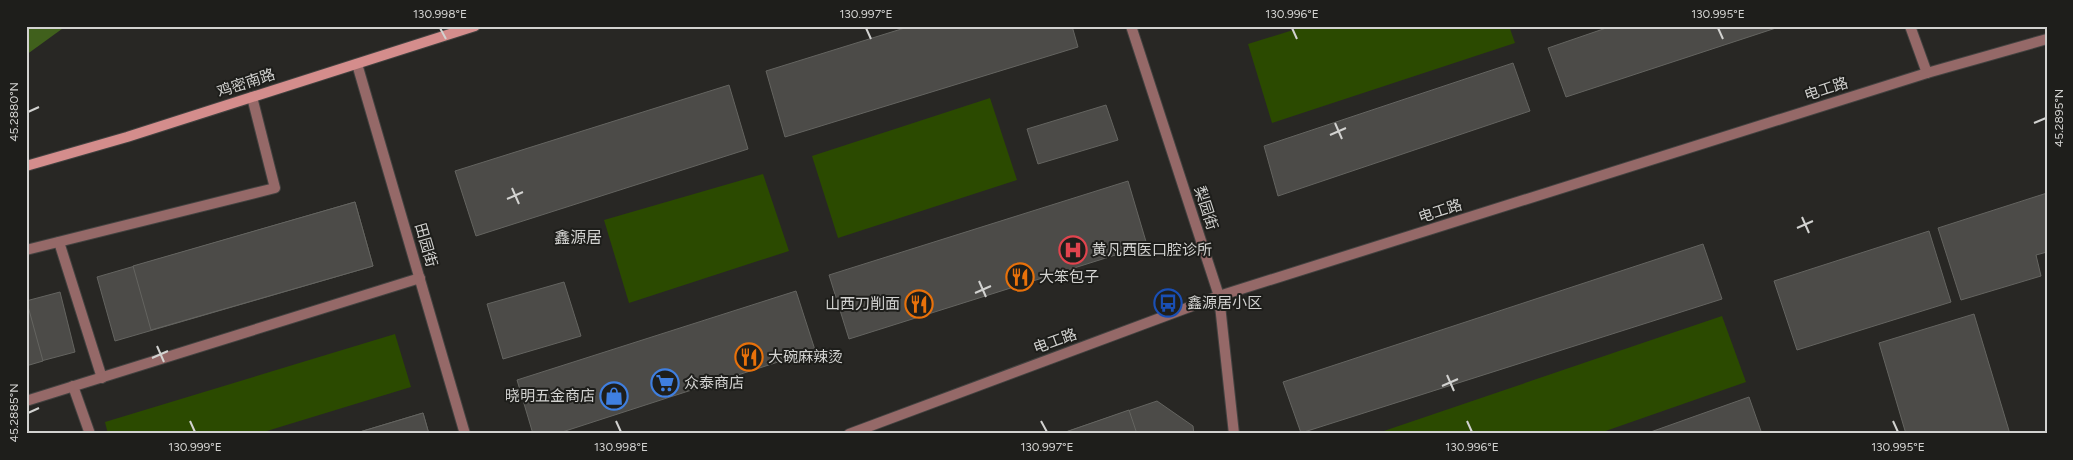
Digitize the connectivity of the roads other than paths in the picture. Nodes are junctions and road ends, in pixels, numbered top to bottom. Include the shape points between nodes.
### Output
1 (474, 26) edge
2 (1131, 26) edge
3 (1910, 26) edge
4 (2047, 39) edge
5 (357, 64) junction
6 (1927, 73) junction
7 (252, 97) junction
8 (26, 166) edge
9 (59, 242) junction
10 (26, 250) edge
11 (420, 278) junction
12 (1219, 296) junction
13 (102, 378) junction
14 (74, 386) junction
15 (26, 401) edge
16 (90, 434) edge
17 (465, 434) edge
18 (849, 434) edge
19 (1234, 434) edge

1 - 5 main road, 鸡密南路
2 - 12 street, 梨园街
3 - 6 street
4 - 6 street, 电工路
5 - 7 main road, 鸡密南路
5 - 11 street, 田园街
6 - 12 street, 电工路
7 - 8 main road, 鸡密南路
7 - 9 street via 275,188
9 - 10 street
9 - 13 street
11 - 13 street
11 - 17 street, 田园街
12 - 18 street, 电工路
12 - 19 street, 梨园街
13 - 14 street
14 - 15 street
14 - 16 street

